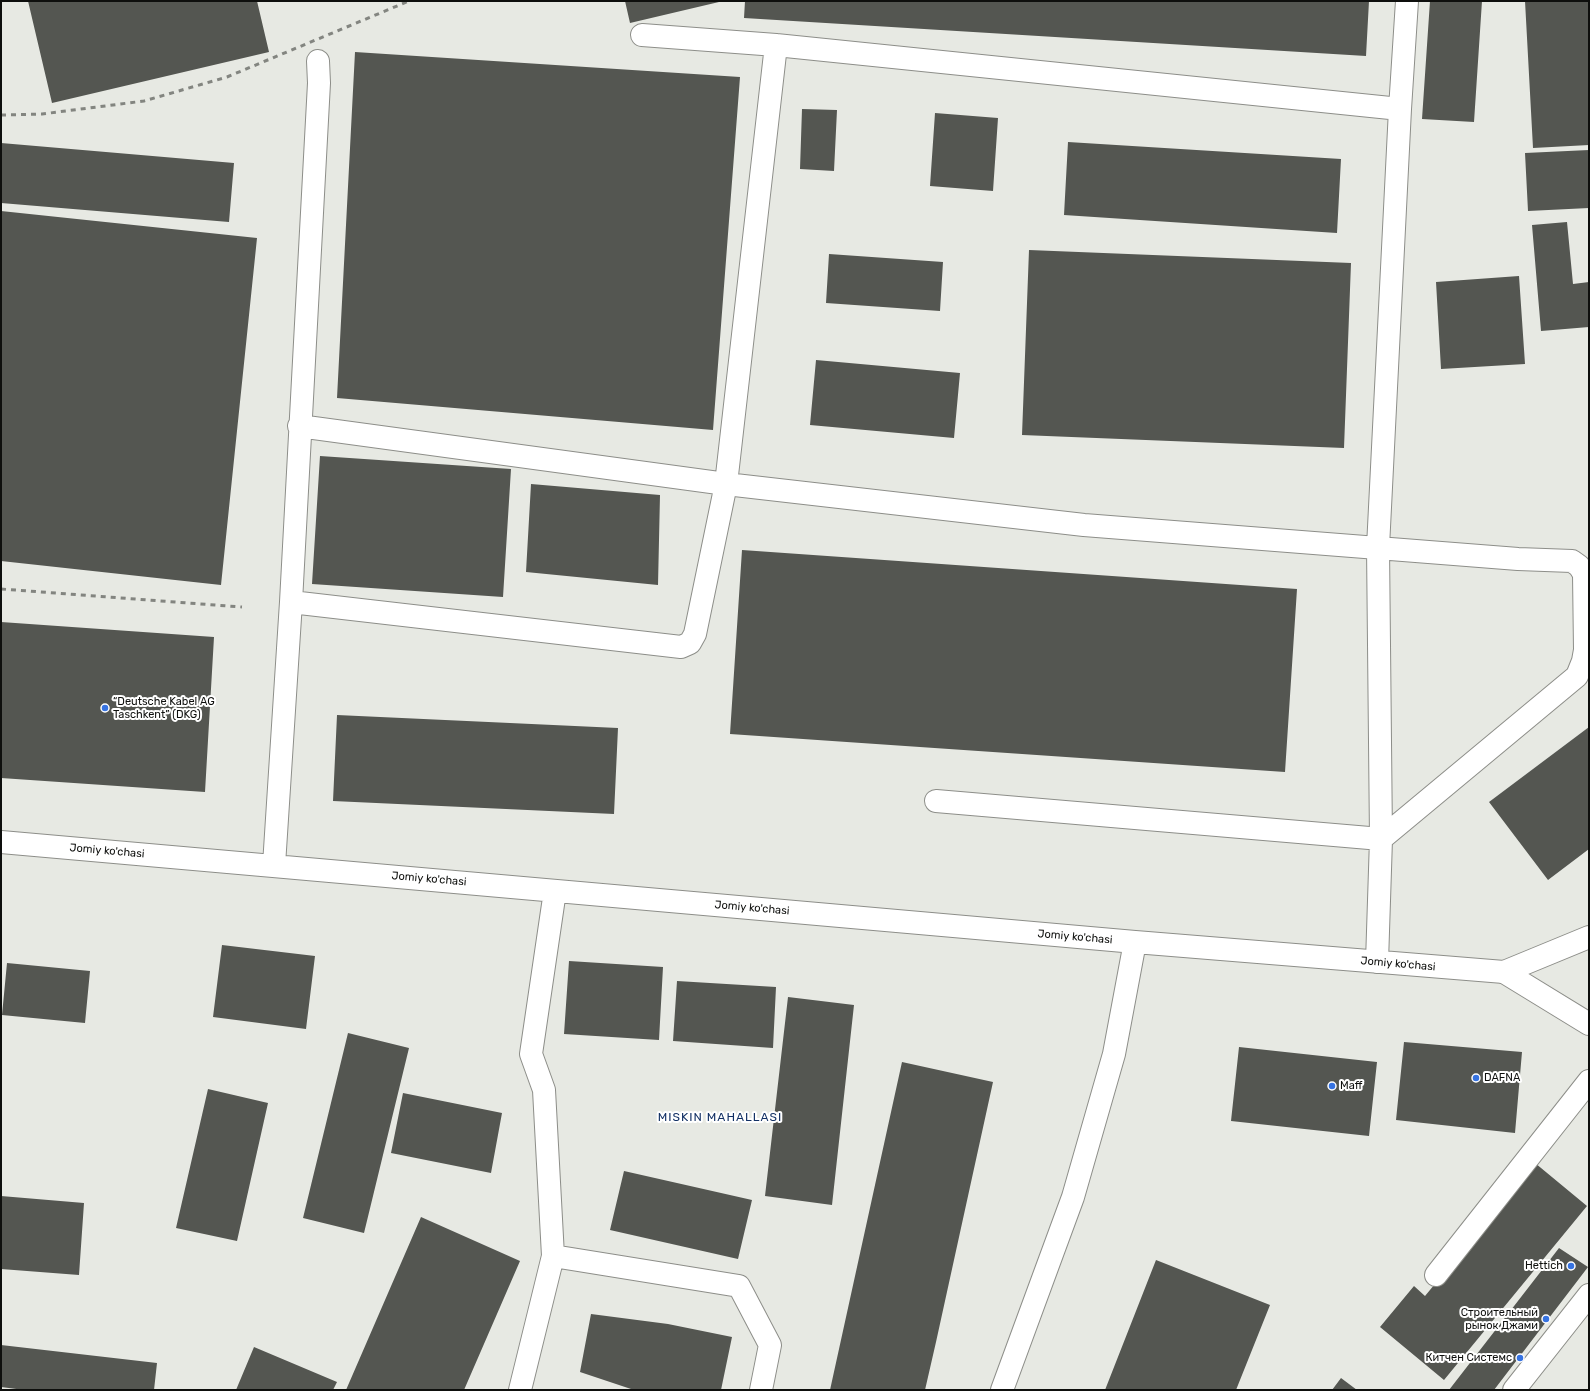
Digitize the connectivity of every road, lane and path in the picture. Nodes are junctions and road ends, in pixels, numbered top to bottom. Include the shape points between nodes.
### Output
1 (1406, 1) edge
2 (642, 35) dead end
3 (776, 45) junction
4 (318, 61) dead end
5 (1400, 108) junction
6 (299, 426) junction
7 (726, 484) junction
8 (1378, 547) junction
9 (290, 602) junction
10 (936, 801) dead end
11 (1381, 839) junction
12 (1, 842) edge
13 (274, 865) junction
14 (555, 891) junction
15 (1589, 937) edge
16 (1135, 942) junction
17 (1377, 962) junction
18 (1504, 972) junction
19 (1589, 1024) edge
20 (1589, 1080) edge
21 (553, 1256) junction
22 (1436, 1275) dead end
23 (1589, 1295) edge
24 (520, 1390) edge
25 (761, 1390) edge
26 (1002, 1390) edge
27 (1514, 1390) edge

1 - 5 street
2 - 3 street
3 - 5 street
3 - 7 street
4 - 6 street via 319,83
5 - 8 street
6 - 7 street
6 - 9 street
7 - 8 street via 1084,525
7 - 9 street via 695,634 690,643 681,647
8 - 11 street
8 - 11 street via 1572,562 1579,566 1584,574 1583,662 1577,676
9 - 13 street
10 - 11 street
11 - 17 street
12 - 13 street, Jomiy ko'chasi
13 - 14 street, Jomiy ko'chasi
14 - 16 street, Jomiy ko'chasi
14 - 21 street via 531,1054 544,1090
15 - 18 street
16 - 17 street, Jomiy ko'chasi
16 - 26 street via 1114,1054 1073,1197
17 - 18 street, Jomiy ko'chasi
18 - 19 street
20 - 22 street
21 - 24 street
21 - 25 street via 738,1286 770,1345
23 - 27 street

